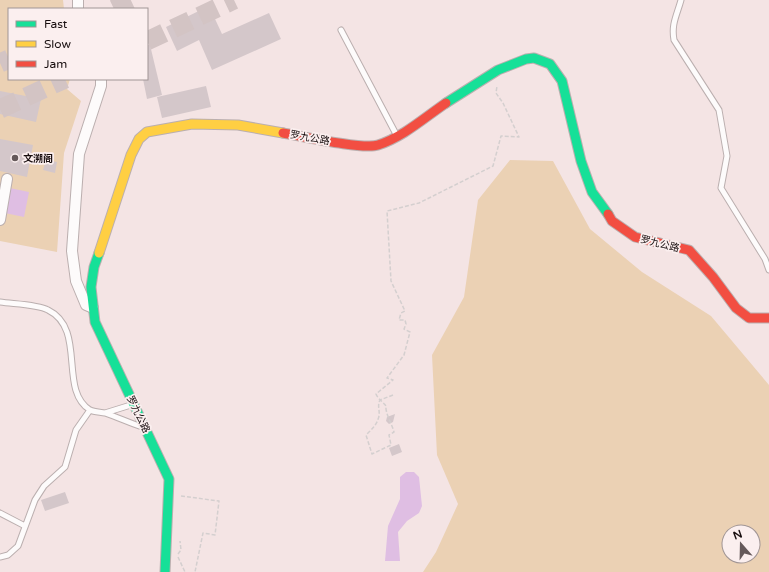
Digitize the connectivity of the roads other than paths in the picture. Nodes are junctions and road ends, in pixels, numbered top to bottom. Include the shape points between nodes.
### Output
1 (681, 0) edge
2 (341, 30) dead end
3 (101, 80) edge
4 (398, 136) junction
5 (6, 181) dead end
6 (0, 217) edge
7 (0, 220) edge
8 (769, 270) edge
9 (0, 302) edge
10 (93, 308) junction
11 (769, 318) edge
12 (134, 404) junction
13 (90, 410) junction
14 (104, 413) junction
15 (146, 429) junction
16 (1, 515) edge
17 (25, 526) junction
18 (0, 557) edge
19 (165, 572) edge

1 - 8 lane via 672,29 674,40 719,110 727,156 721,188 765,259
2 - 4 lane
3 - 10 street via 79,154 72,251 76,281 86,305
4 - 10 street, 罗九公路 via 376,146 348,144 238,125 192,124 147,132 139,139 131,155 94,267 91,287
4 - 11 street, 罗九公路 via 498,70 534,58 550,64 562,80 581,161 592,192 612,221 635,237 689,250 736,308 749,318
5 - 6 street
6 - 7 street
9 - 13 lane via 47,309 57,315 68,334 78,393
10 - 12 street, 罗九公路 via 95,322
12 - 14 lane
12 - 15 street, 罗九公路
13 - 14 lane
13 - 17 lane via 76,430 65,467 44,486 35,500
14 - 15 lane
15 - 19 street, 罗九公路 via 169,478
16 - 17 lane
17 - 18 lane via 18,546 8,555

